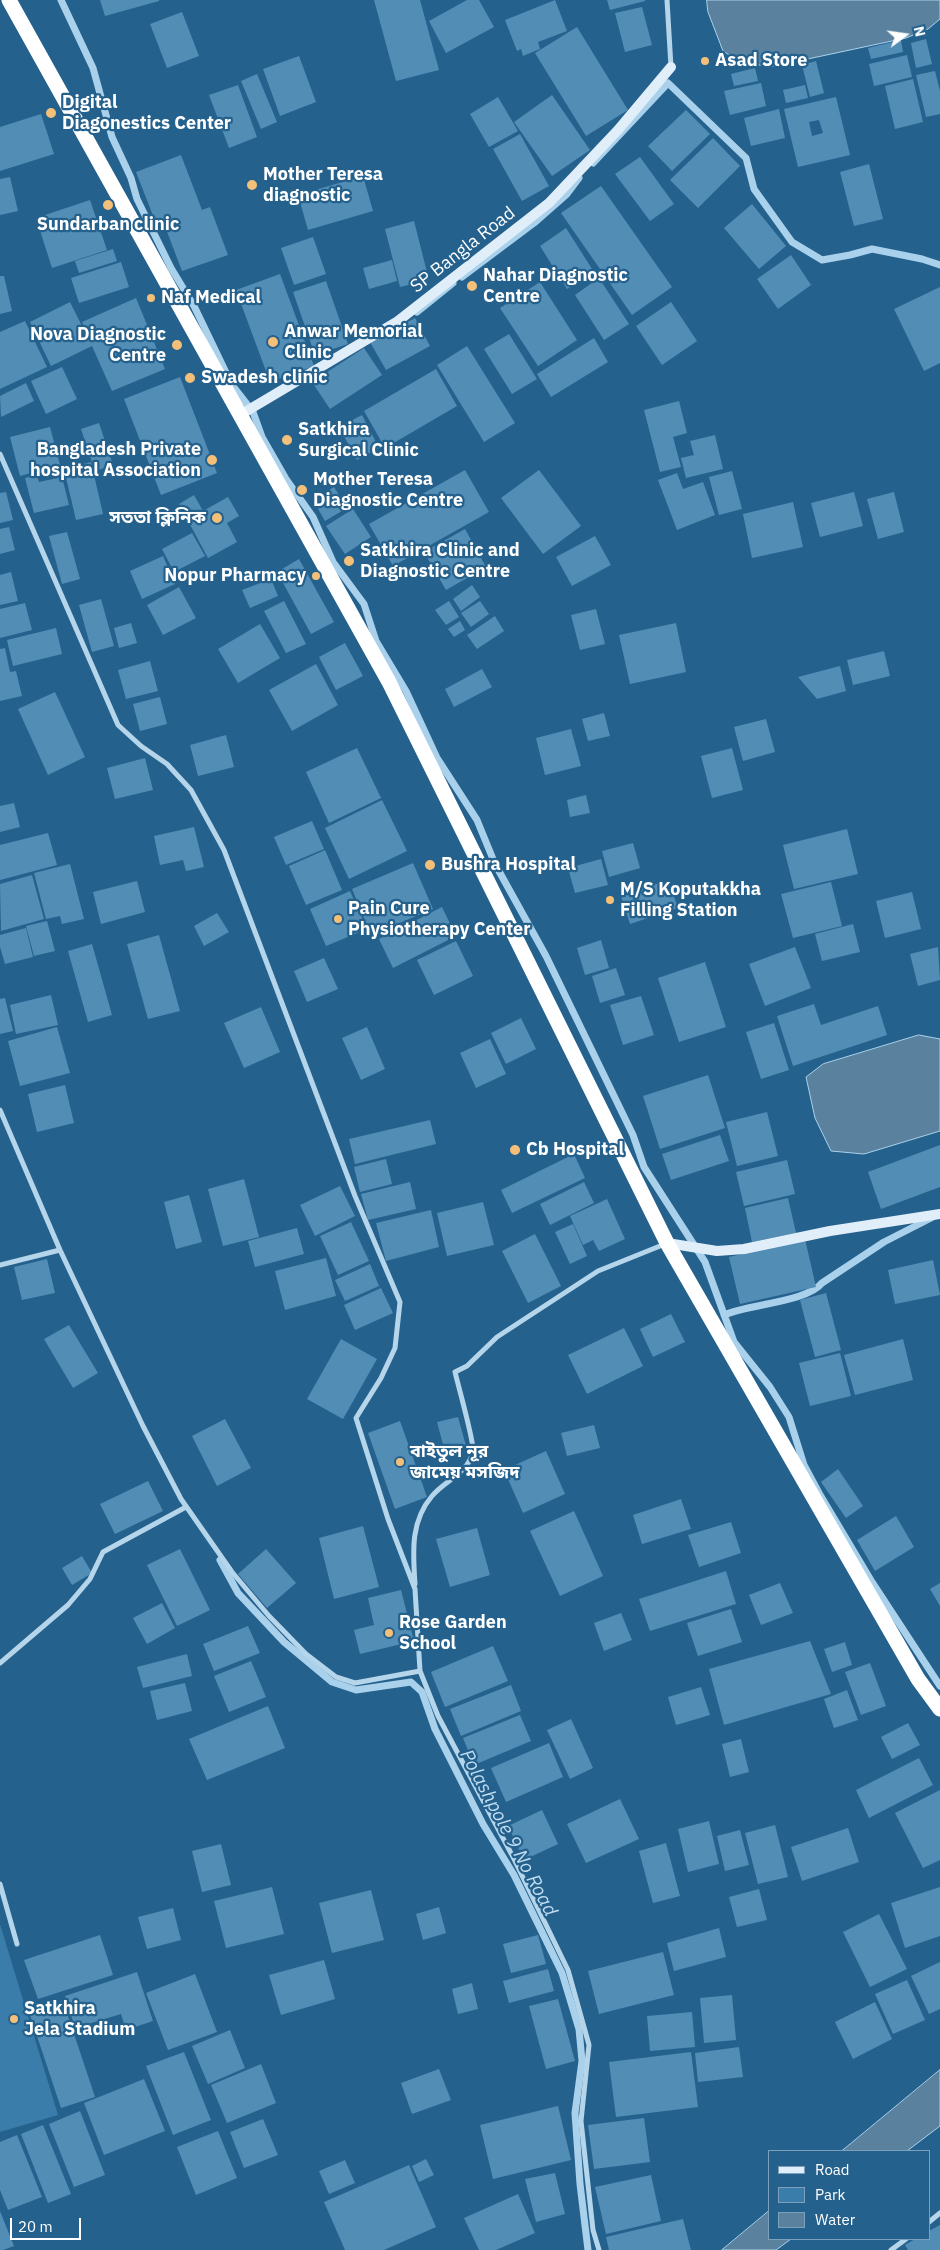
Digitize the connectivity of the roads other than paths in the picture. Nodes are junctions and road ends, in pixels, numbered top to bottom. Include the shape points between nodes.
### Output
1 (10, 0) edge
2 (667, 0) edge
3 (671, 67) joint
4 (240, 415) junction
5 (0, 454) edge
6 (0, 1110) edge
7 (940, 1214) edge
8 (667, 1243) junction
9 (60, 1250) junction
10 (0, 1265) edge
11 (186, 1506) junction
12 (415, 1590) junction
13 (0, 1663) edge
14 (420, 1671) junction
15 (940, 1709) edge
16 (0, 1884) edge
17 (17, 1944) dead end
18 (940, 2213) edge
19 (930, 2221) edge
20 (905, 2240) edge
21 (599, 2250) edge
22 (891, 2250) edge

1 - 4 highway
2 - 3 street
3 - 4 main road, SP Bangla Road via 618,130 549,203 398,321
4 - 8 highway via 389,682
5 - 12 street via 118,725 167,764 191,790 224,850 355,1196 400,1302 395,1348 356,1418 388,1519
6 - 9 street
7 - 8 main road via 830,1231 744,1249 717,1251
8 - 12 street via 598,1271 498,1337 467,1366 455,1372 473,1450 464,1469 432,1495 418,1519 413,1547
8 - 15 highway via 913,1671
9 - 10 street
9 - 11 street via 143,1426
11 - 13 street via 103,1552 90,1578 68,1605
11 - 14 street via 232,1572 269,1616 306,1654 336,1677 355,1683
12 - 14 street
14 - 21 street via 438,1716 513,1857 568,1970 589,2045 581,2121 592,2230
16 - 17 street
18 - 19 street
20 - 22 street

